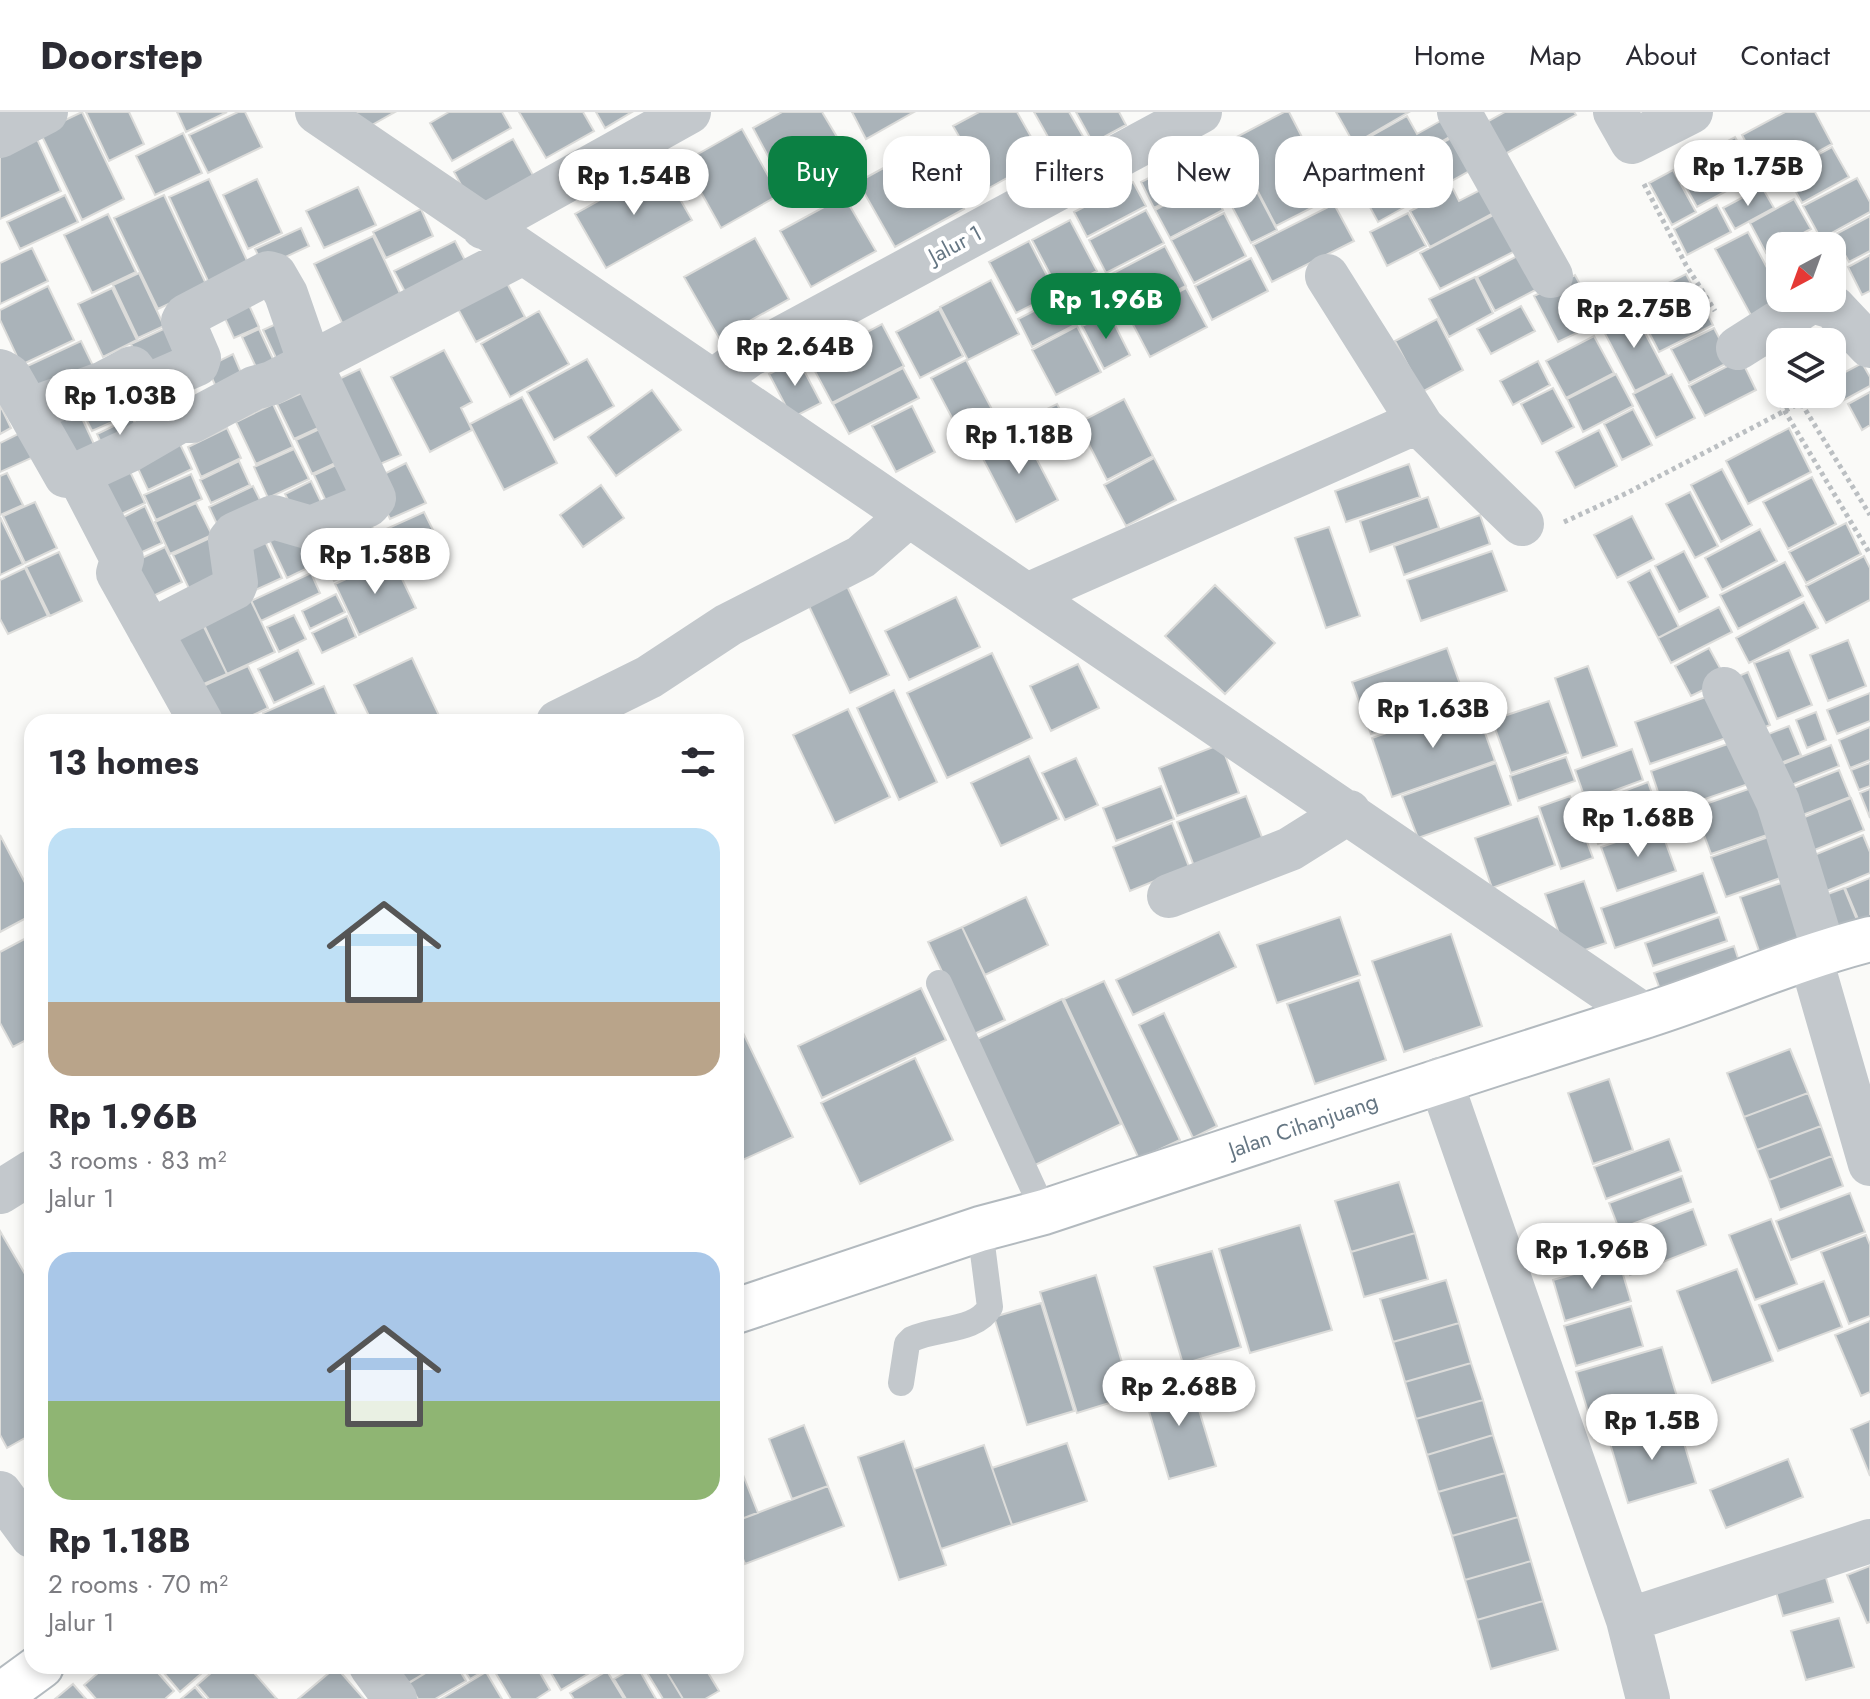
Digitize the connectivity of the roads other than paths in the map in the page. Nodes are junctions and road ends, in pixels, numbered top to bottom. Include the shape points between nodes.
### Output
1 (46, 112) edge
2 (317, 112) edge
3 (689, 112) edge
4 (1200, 112) edge
5 (1459, 112) edge
6 (1615, 112) edge
7 (1691, 112) edge
8 (0, 136) edge
9 (483, 227) junction
10 (521, 254) junction
11 (1327, 276) dead end
12 (1551, 276) dead end
13 (1870, 346) edge
14 (1738, 348) dead end
15 (310, 363) junction
16 (0, 371) edge
17 (713, 381) junction
18 (28, 410) junction
19 (1422, 427) junction
20 (78, 474) junction
21 (908, 516) junction
22 (1522, 524) road end
23 (1027, 595) junction
24 (150, 631) junction
25 (1724, 689) dead end
26 (197, 714) edge
27 (574, 714) edge
28 (1349, 812) junction
29 (1169, 896) dead end
30 (1870, 939) edge
31 (1817, 953) junction
32 (939, 983) dead end
33 (1645, 1016) junction
34 (1440, 1079) junction
35 (1870, 1164) edge
36 (24, 1177) edge
37 (0, 1192) edge
38 (1044, 1212) junction
39 (980, 1229) junction
40 (744, 1308) edge
41 (901, 1383) dead end
42 (0, 1493) edge
43 (24, 1525) edge
44 (1870, 1541) edge
45 (1628, 1620) junction
46 (29, 1674) edge
47 (377, 1674) edge
48 (1, 1692) edge
49 (395, 1699) edge
50 (1648, 1699) edge

1 - 8 street
2 - 9 street
3 - 9 street
4 - 17 street, Jalur 1 via 748,356
5 - 12 street
6 - 7 street via 1632,142
9 - 10 street
10 - 15 street
10 - 17 street
11 - 19 street
13 - 14 street via 1833,307 1812,301
15 - 18 street via 286,294 275,275 268,273 186,316 183,321 197,364 149,385 132,368
15 - 20 street
15 - 24 street via 372,503 311,528 273,517 235,534 230,540 234,588
16 - 18 street via 9,376
17 - 21 street
18 - 20 street via 66,476
19 - 22 street
19 - 23 street via 1406,427
20 - 24 street via 122,559 118,573
21 - 23 street
21 - 27 street via 861,557 728,625 649,677
23 - 28 street
24 - 26 street
25 - 31 street via 1778,802
28 - 29 street via 1290,849
28 - 33 street
30 - 31 main road, Jalan Cihanjuang
31 - 33 main road, Jalan Cihanjuang
31 - 35 street
32 - 38 lane
33 - 34 main road, Jalan Cihanjuang
34 - 38 main road, Jalan Cihanjuang
34 - 45 street
36 - 37 street
38 - 39 main road, Jalan Cihanjuang
39 - 40 main road, Jalan Cihanjuang
39 - 41 lane via 990,1307 975,1322 912,1339
42 - 43 street
44 - 45 street
45 - 50 street
46 - 48 main road
47 - 49 street

